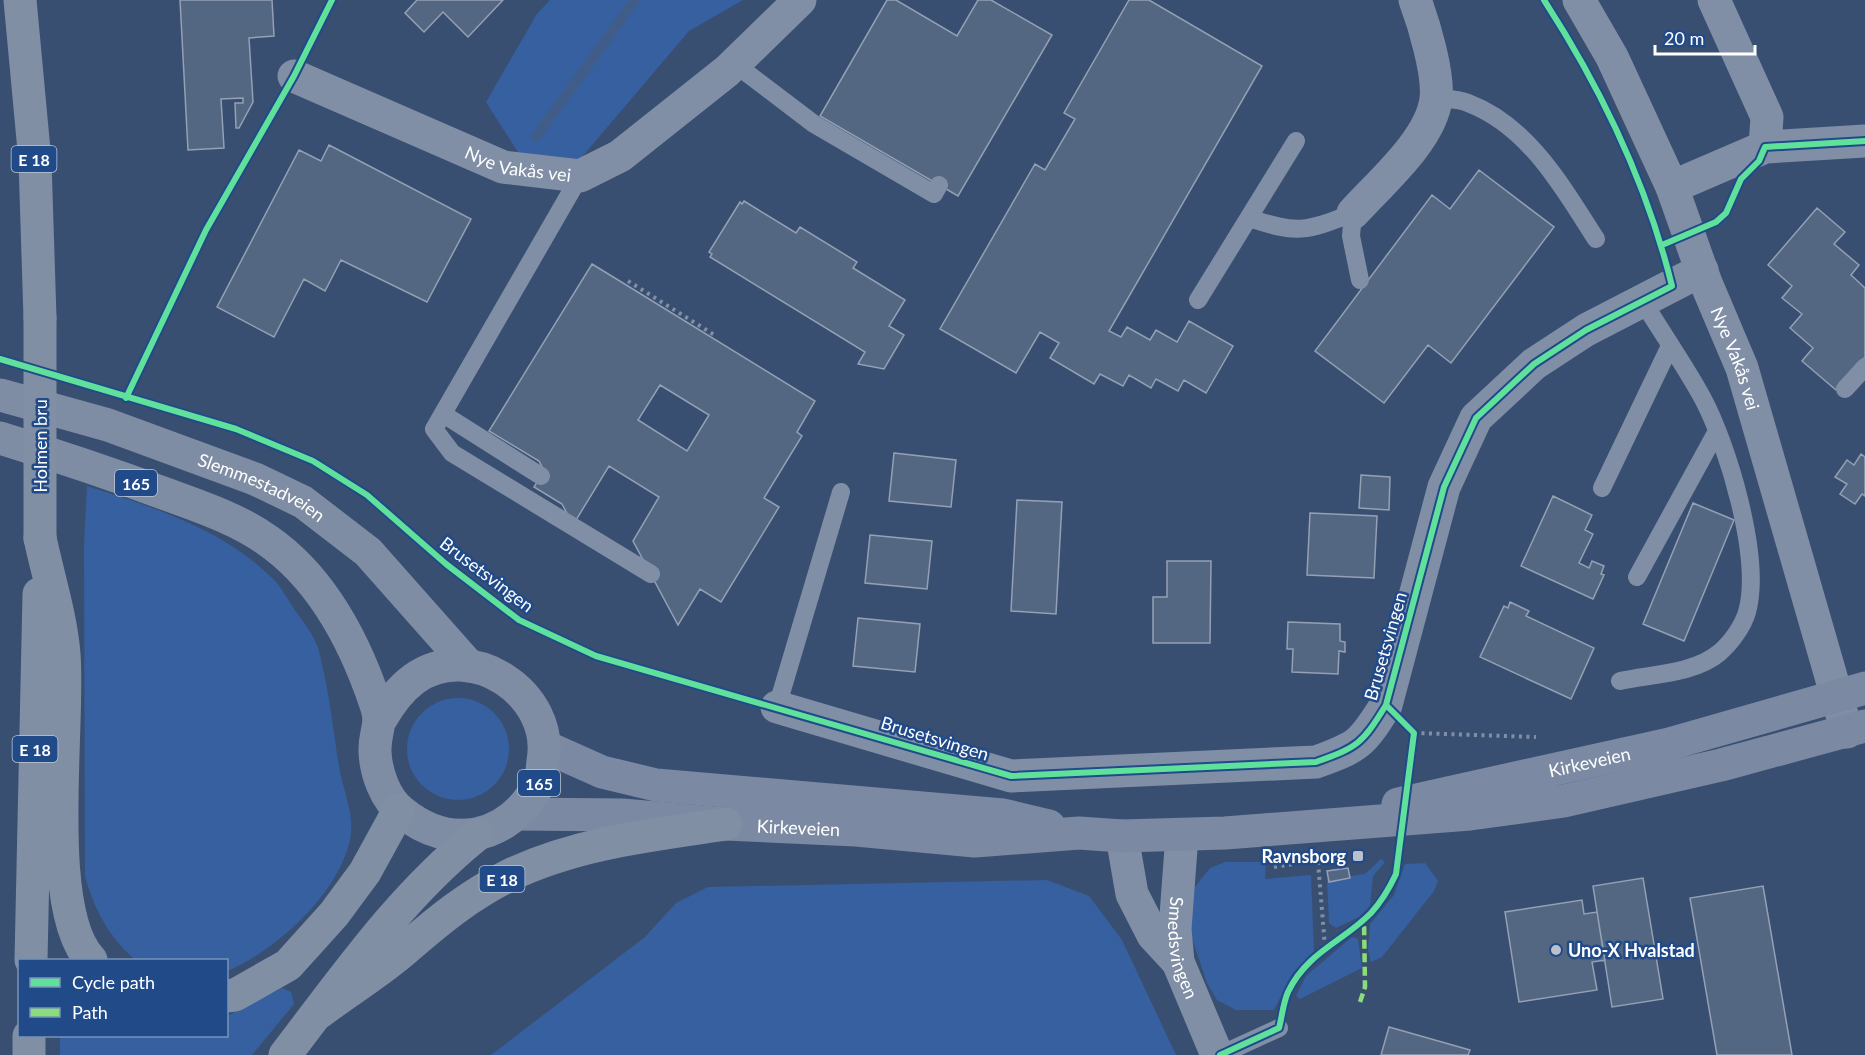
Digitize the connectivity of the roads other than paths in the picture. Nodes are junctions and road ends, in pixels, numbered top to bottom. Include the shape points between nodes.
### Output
1 (20, 0) edge
2 (800, 0) edge
3 (1415, 0) edge
4 (1579, 0) edge
5 (1714, 0) edge
6 (735, 64) junction
7 (294, 76) dead end
8 (1436, 98) junction
9 (1296, 141) dead end
10 (1865, 141) edge
11 (1765, 147) junction
12 (580, 176) junction
13 (939, 185) dead end
14 (1672, 187) junction
15 (1353, 213) junction
16 (1249, 218) junction
17 (1596, 239) dead end
18 (1702, 270) junction
19 (1360, 280) dead end
20 (1198, 300) dead end
21 (1642, 300) junction
22 (1670, 346) junction
23 (1865, 367) edge
24 (1845, 389) dead end
25 (0, 395) edge
26 (443, 414) junction
27 (1717, 431) junction
28 (0, 438) edge
29 (541, 476) dead end
30 (1602, 488) dead end
31 (841, 492) dead end
32 (40, 538) junction
33 (651, 574) dead end
34 (1637, 577) dead end
35 (469, 666) junction
36 (1620, 681) dead end
37 (1851, 692) edge
38 (777, 707) joint
39 (381, 719) junction
40 (1856, 729) edge
41 (546, 747) junction
42 (399, 810) junction
43 (517, 814) junction
44 (726, 824) junction
45 (1311, 825) junction
46 (1080, 833) junction
47 (477, 835) junction
48 (1182, 835) junction
49 (1122, 836) junction
50 (31, 959) edge
51 (91, 959) edge
52 (1178, 962) junction
53 (228, 996) edge
54 (316, 1015) junction
55 (1279, 1028) dead end
56 (29, 1037) edge
57 (1232, 1053) edge
58 (29, 1055) edge
59 (285, 1055) edge

1 - 32 highway, Holmen bru / E 18, bridge via 34,161 40,318
2 - 6 street, Nye Vakås vei
3 - 8 street
4 - 14 street, Nye Vakås vei via 1612,57
5 - 11 street via 1767,117
6 - 12 street, Nye Vakås vei via 620,156
6 - 13 lane via 814,124 934,194
7 - 12 street, Nye Vakås vei via 503,167
8 - 15 street via 1429,123 1413,146
8 - 17 lane via 1467,102 1515,133 1537,154
9 - 16 lane
10 - 11 street
11 - 14 street
12 - 26 lane
14 - 18 street, Nye Vakås vei
15 - 16 lane via 1295,231
15 - 19 lane via 1351,236
16 - 20 lane
18 - 21 street, Brusetsvingen
18 - 37 street, Nye Vakås vei via 1742,368
21 - 22 lane
21 - 38 street, Brusetsvingen via 1534,364 1476,418 1444,487 1386,705 1353,748 1316,762 1011,777
22 - 27 lane
22 - 30 lane
23 - 24 lane
25 - 35 main road, Slemmestadveien / 165 via 108,425 255,479 303,502 368,552
26 - 29 lane
26 - 33 lane via 434,429 452,453
27 - 34 lane
27 - 36 lane via 1745,516 1750,579 1748,612 1720,652 1700,665
28 - 39 main road, 165 via 190,502 267,539 302,570 332,609 366,676
31 - 38 lane
32 - 50 highway, E 18
32 - 51 highway, E 18 via 64,654 63,873 71,918
35 - 39 main road, 165 via 441,668 416,678 395,695
35 - 41 main road, 165 via 498,674 522,692 539,717
37 - 40 street, Nye Vakås vei
37 - 45 main road, Kirkeveien via 1669,744
39 - 42 main road, 165 via 375,751 381,783
40 - 45 main road, Kirkeveien via 1564,801 1470,814
41 - 43 main road, 165 via 539,784
41 - 46 main road, Kirkeveien via 602,772 656,785 1003,815
42 - 47 main road, 165 via 422,827 449,835
42 - 53 highway via 365,872 296,956 279,970
43 - 44 main road, Kirkeveien via 622,815
43 - 47 main road, 165 via 499,827
44 - 46 main road, Kirkeveien via 800,826 975,841
44 - 54 highway, E 18 via 609,843 543,861 508,876 447,912 408,947
45 - 48 main road, Kirkeveien
46 - 49 main road, Kirkeveien
47 - 54 highway, E 18 via 442,863 405,901
48 - 49 main road, Kirkeveien
48 - 52 street, Smedsvingen via 1175,929
49 - 52 street via 1132,894 1154,935
52 - 57 street, Smedsvingen
54 - 59 highway, E 18
55 - 57 lane
56 - 58 highway

